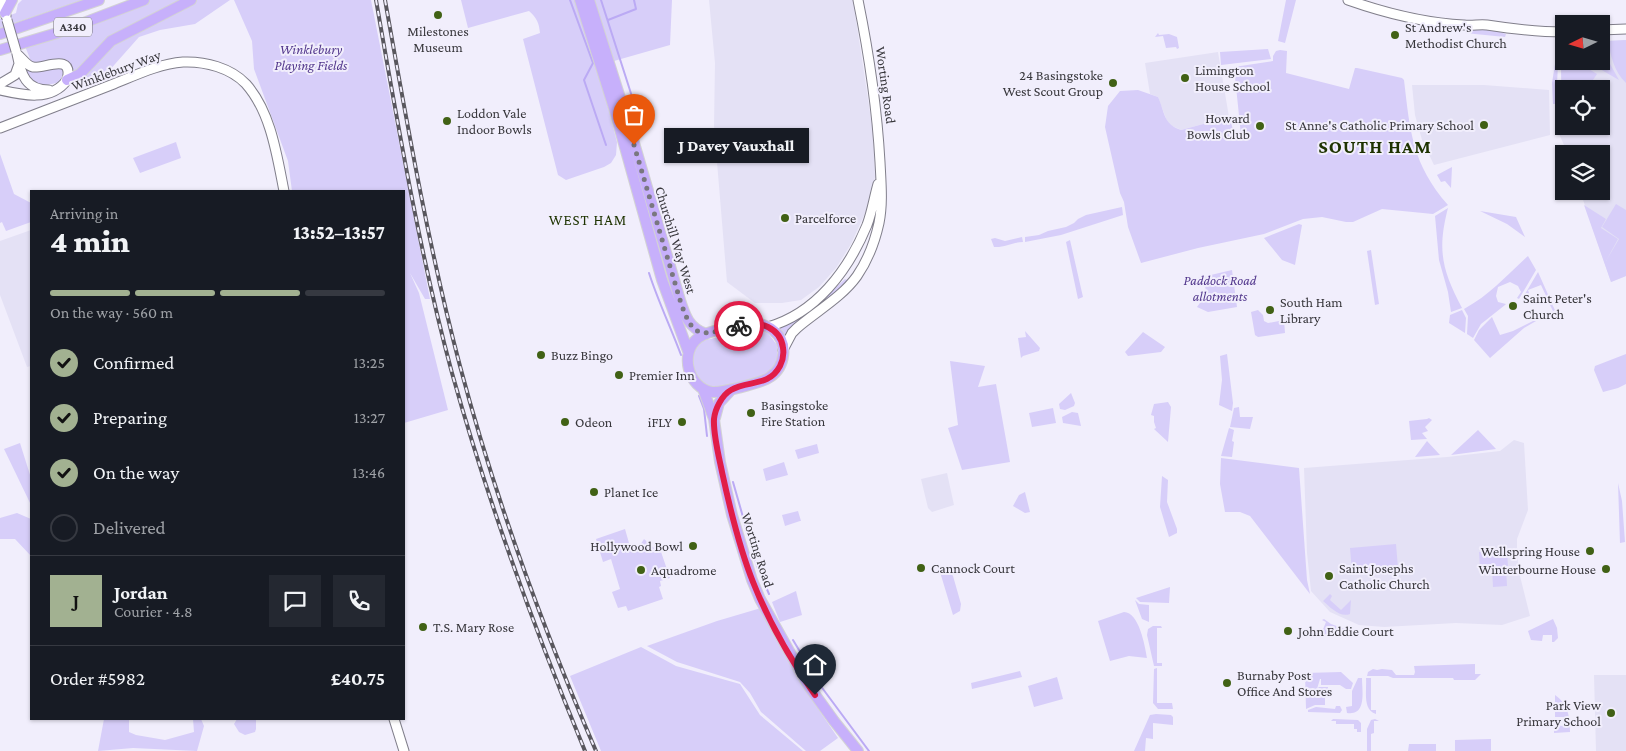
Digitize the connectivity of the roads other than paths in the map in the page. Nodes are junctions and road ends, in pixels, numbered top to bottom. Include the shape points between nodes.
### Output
1 (1, 0) edge
2 (12, 0) edge
3 (99, 0) edge
4 (144, 0) edge
5 (191, 0) edge
6 (580, 0) edge
7 (590, 0) edge
8 (858, 0) edge
9 (1348, 0) edge
10 (6, 17) junction
11 (1626, 29) edge
12 (1610, 30) edge
13 (1555, 32) edge
14 (0, 34) edge
15 (0, 50) edge
16 (23, 64) junction
17 (67, 80) junction
18 (0, 84) edge
19 (0, 90) edge
20 (55, 90) junction
21 (0, 128) edge
22 (881, 175) junction
23 (284, 190) edge
24 (768, 327) junction
25 (706, 334) junction
26 (783, 350) junction
27 (688, 351) junction
28 (704, 389) junction
29 (731, 390) junction
30 (714, 419) junction
31 (394, 720) edge
32 (404, 751) edge
33 (858, 751) edge

1 - 10 street
2 - 10 main road
3 - 14 main road, A340
4 - 15 main road, A340 via 57,33
5 - 17 main road via 111,41 80,74
6 - 27 main road, Churchill Way West via 662,280
7 - 25 main road, Churchill Way West via 680,300 688,323
8 - 22 street, Worting Road via 873,89
9 - 13 street via 1419,20
10 - 16 street, bridge
11 - 12 street
16 - 17 street via 35,67 62,64 68,72
16 - 18 street via 15,75
16 - 20 street via 25,78 31,86
17 - 20 street
19 - 20 street via 31,96
21 - 23 street, Winklebury Way via 148,71 183,62 207,64 231,72 247,85 258,101 269,128
22 - 24 street, Worting Road via 867,225 857,247 827,291 798,314
22 - 26 street, Worting Road via 879,223 873,245 859,273 792,333
24 - 25 main road via 754,324
24 - 26 main road via 780,337
25 - 27 main road via 698,338
26 - 29 main road via 782,362 772,376
27 - 28 main road via 691,375
28 - 29 main road via 712,392
28 - 30 main road, Worting Road
29 - 30 main road via 720,403
30 - 33 main road, Worting Road via 732,514 760,599 808,685
31 - 32 street

